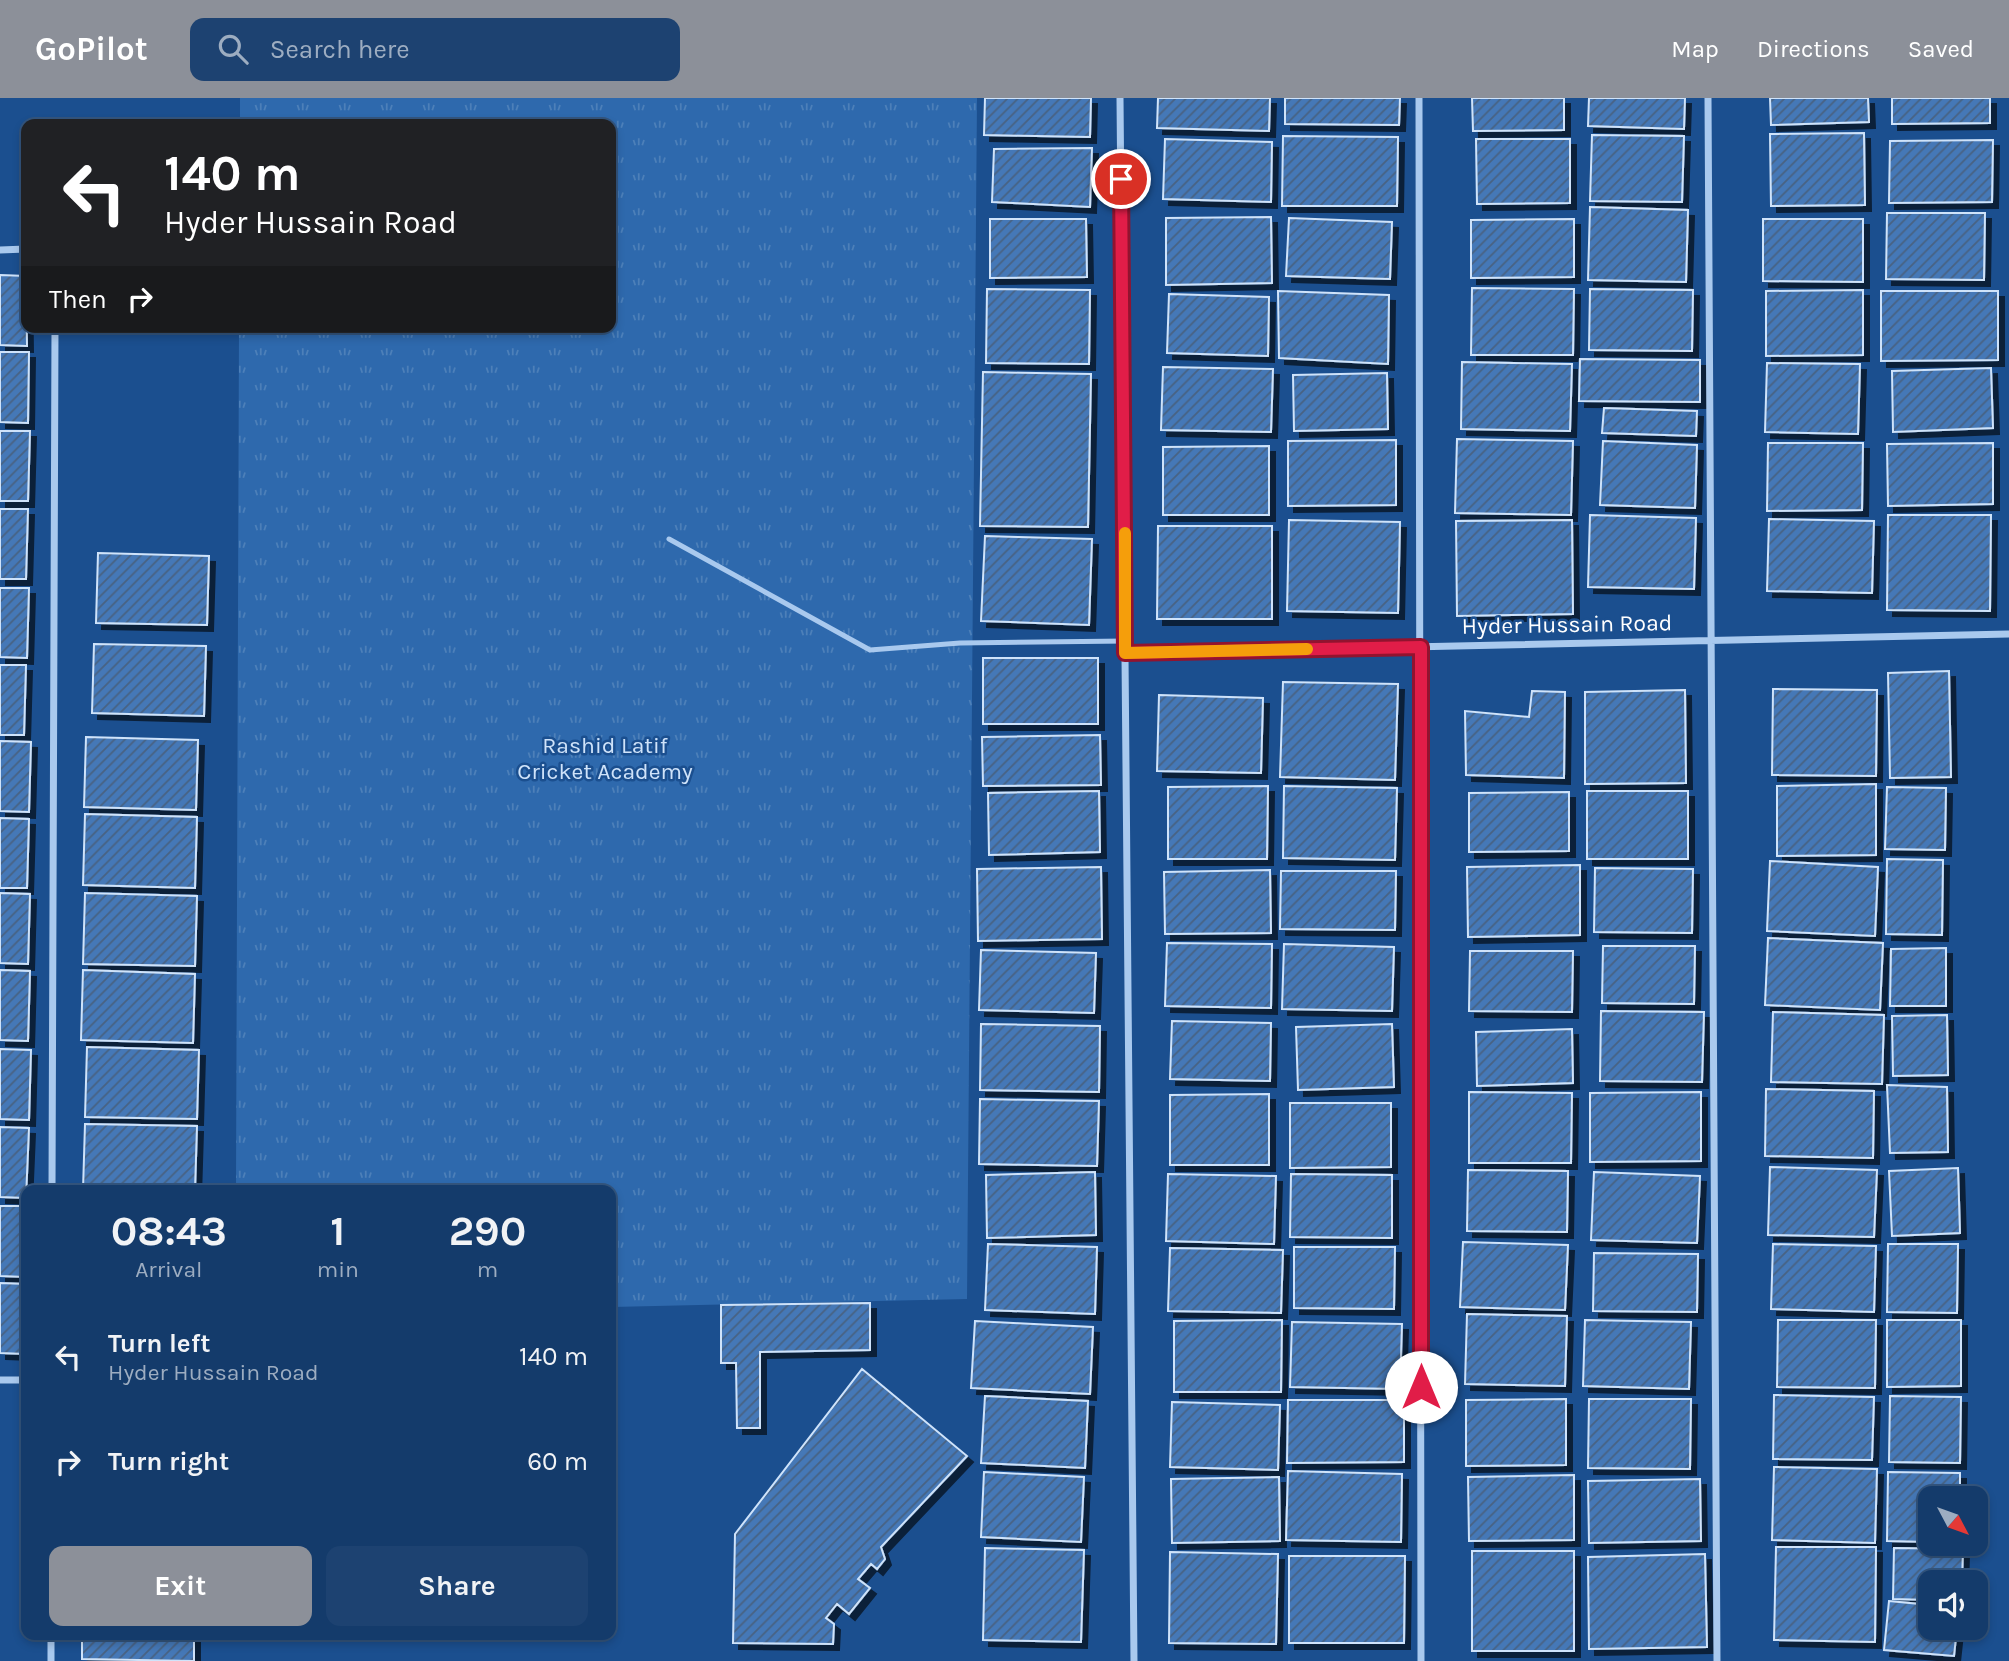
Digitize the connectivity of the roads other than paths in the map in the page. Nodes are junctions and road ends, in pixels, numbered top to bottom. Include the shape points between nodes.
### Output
1 (1120, 98) edge
2 (1419, 98) edge
3 (1708, 98) edge
4 (21, 249) edge
5 (0, 250) edge
6 (55, 333) edge
7 (669, 539) dead end
8 (2009, 634) edge
9 (1126, 641) junction
10 (1711, 641) junction
11 (1421, 647) junction
12 (1125, 653) junction
13 (52, 1185) edge
14 (0, 1380) edge
15 (21, 1380) edge
16 (51, 1640) edge
17 (51, 1661) edge
18 (1134, 1661) edge
19 (1421, 1661) edge
20 (1717, 1661) edge

1 - 9 street
2 - 11 street
3 - 10 street
4 - 5 street
6 - 13 street
7 - 9 lane via 870,650 960,643
8 - 10 street, Hyder Hussain Road
9 - 12 street
10 - 11 street, Hyder Hussain Road
10 - 20 street
11 - 12 street, Hyder Hussain Road
11 - 19 street
12 - 18 street
14 - 15 street
16 - 17 street

